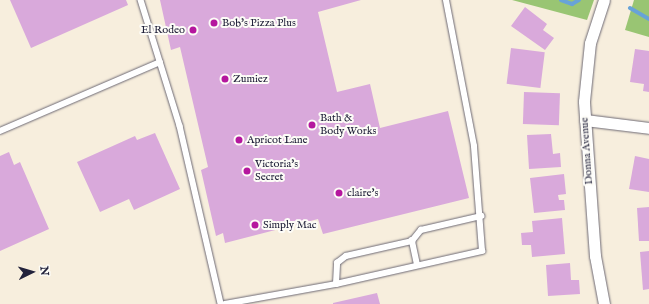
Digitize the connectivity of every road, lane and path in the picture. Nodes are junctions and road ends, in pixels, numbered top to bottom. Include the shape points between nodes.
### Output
1 (141, 0) edge
2 (446, 0) edge
3 (604, 0) edge
4 (160, 62) junction
5 (585, 120) junction
6 (649, 128) edge
7 (0, 131) edge
8 (481, 216) junction
9 (412, 241) junction
10 (417, 266) junction
11 (336, 284) junction
12 (221, 304) edge
13 (225, 304) edge
14 (604, 304) edge

1 - 4 lane
2 - 8 lane via 474,146
3 - 5 street, Donna Avenue via 590,43
4 - 7 lane
4 - 12 lane via 180,126
5 - 6 street
5 - 14 street, Donna Avenue via 595,256
8 - 9 lane via 421,230
8 - 10 lane via 482,250
9 - 10 lane
9 - 11 lane via 346,256 337,263
10 - 11 lane
11 - 13 lane

